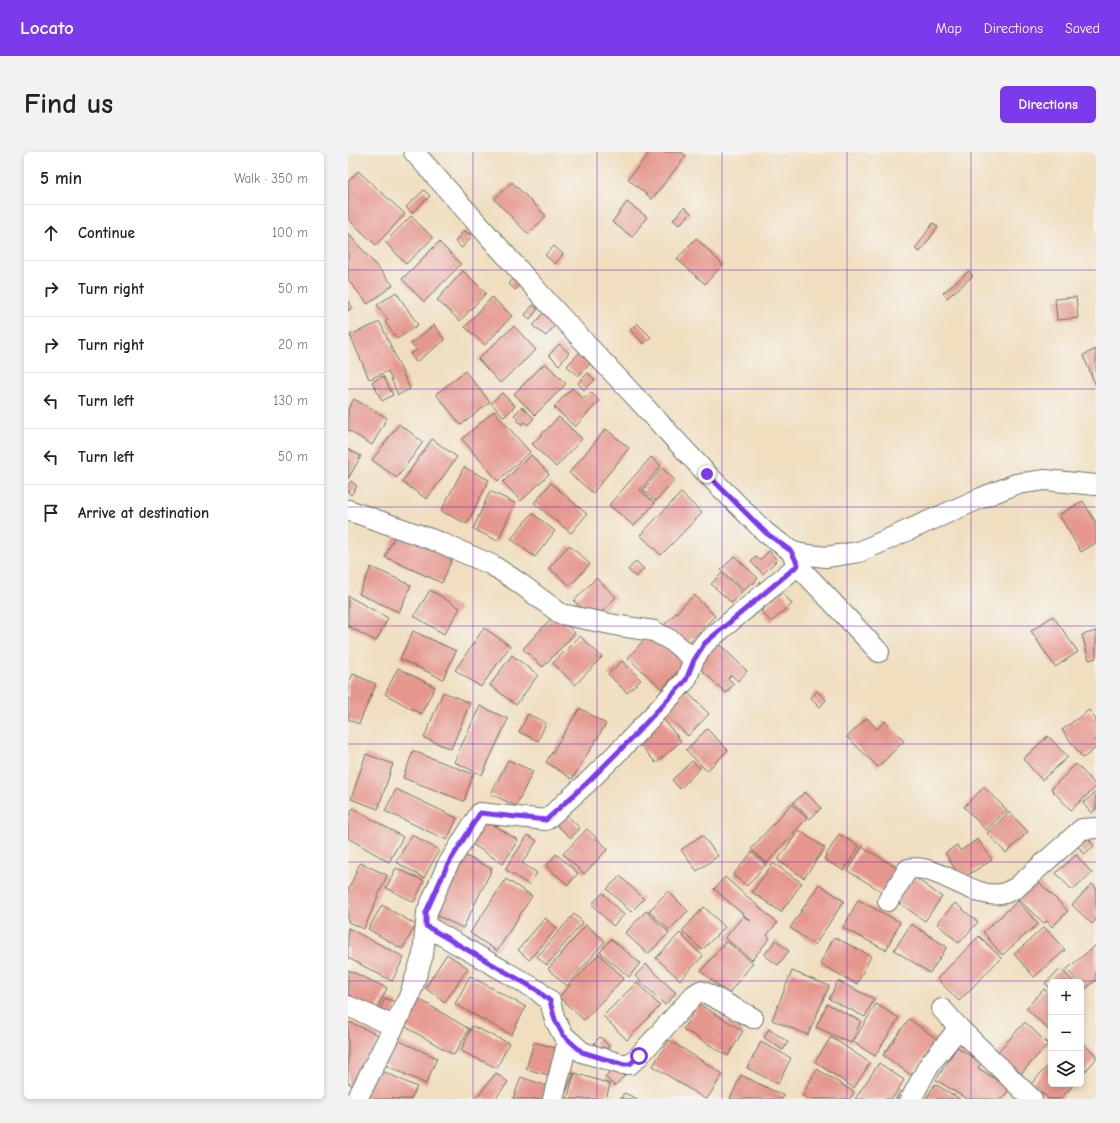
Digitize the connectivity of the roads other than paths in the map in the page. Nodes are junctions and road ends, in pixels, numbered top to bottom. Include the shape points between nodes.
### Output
1 (414, 152) edge
2 (1096, 484) edge
3 (348, 510) edge
4 (794, 558) junction
5 (879, 652) dead end
6 (694, 660) junction
7 (1096, 828) edge
8 (888, 901) dead end
9 (426, 926) junction
10 (348, 1006) edge
11 (942, 1009) dead end
12 (753, 1018) dead end
13 (394, 1026) junction
14 (959, 1028) junction
15 (568, 1040) junction
16 (357, 1099) edge
17 (553, 1099) edge
18 (911, 1099) edge
19 (1032, 1099) edge

1 - 4 street via 550,305 707,474
2 - 4 street via 1045,480 1022,483 981,498 859,552 826,557 802,554
3 - 6 street via 439,542 492,565 561,614 654,631 672,641
4 - 5 street
4 - 6 street via 705,643
6 - 9 street via 686,680 629,741 546,820 480,813 447,866 426,912
7 - 8 street via 1082,829 1016,888 1004,894 986,894 916,867 908,869
9 - 13 street via 424,955 409,997
9 - 15 street via 537,990 550,1001 555,1020
10 - 13 street
11 - 14 street
12 - 15 street via 700,991 630,1064 621,1064 582,1052
13 - 16 street
14 - 18 street via 929,1065
14 - 19 street
15 - 17 street

